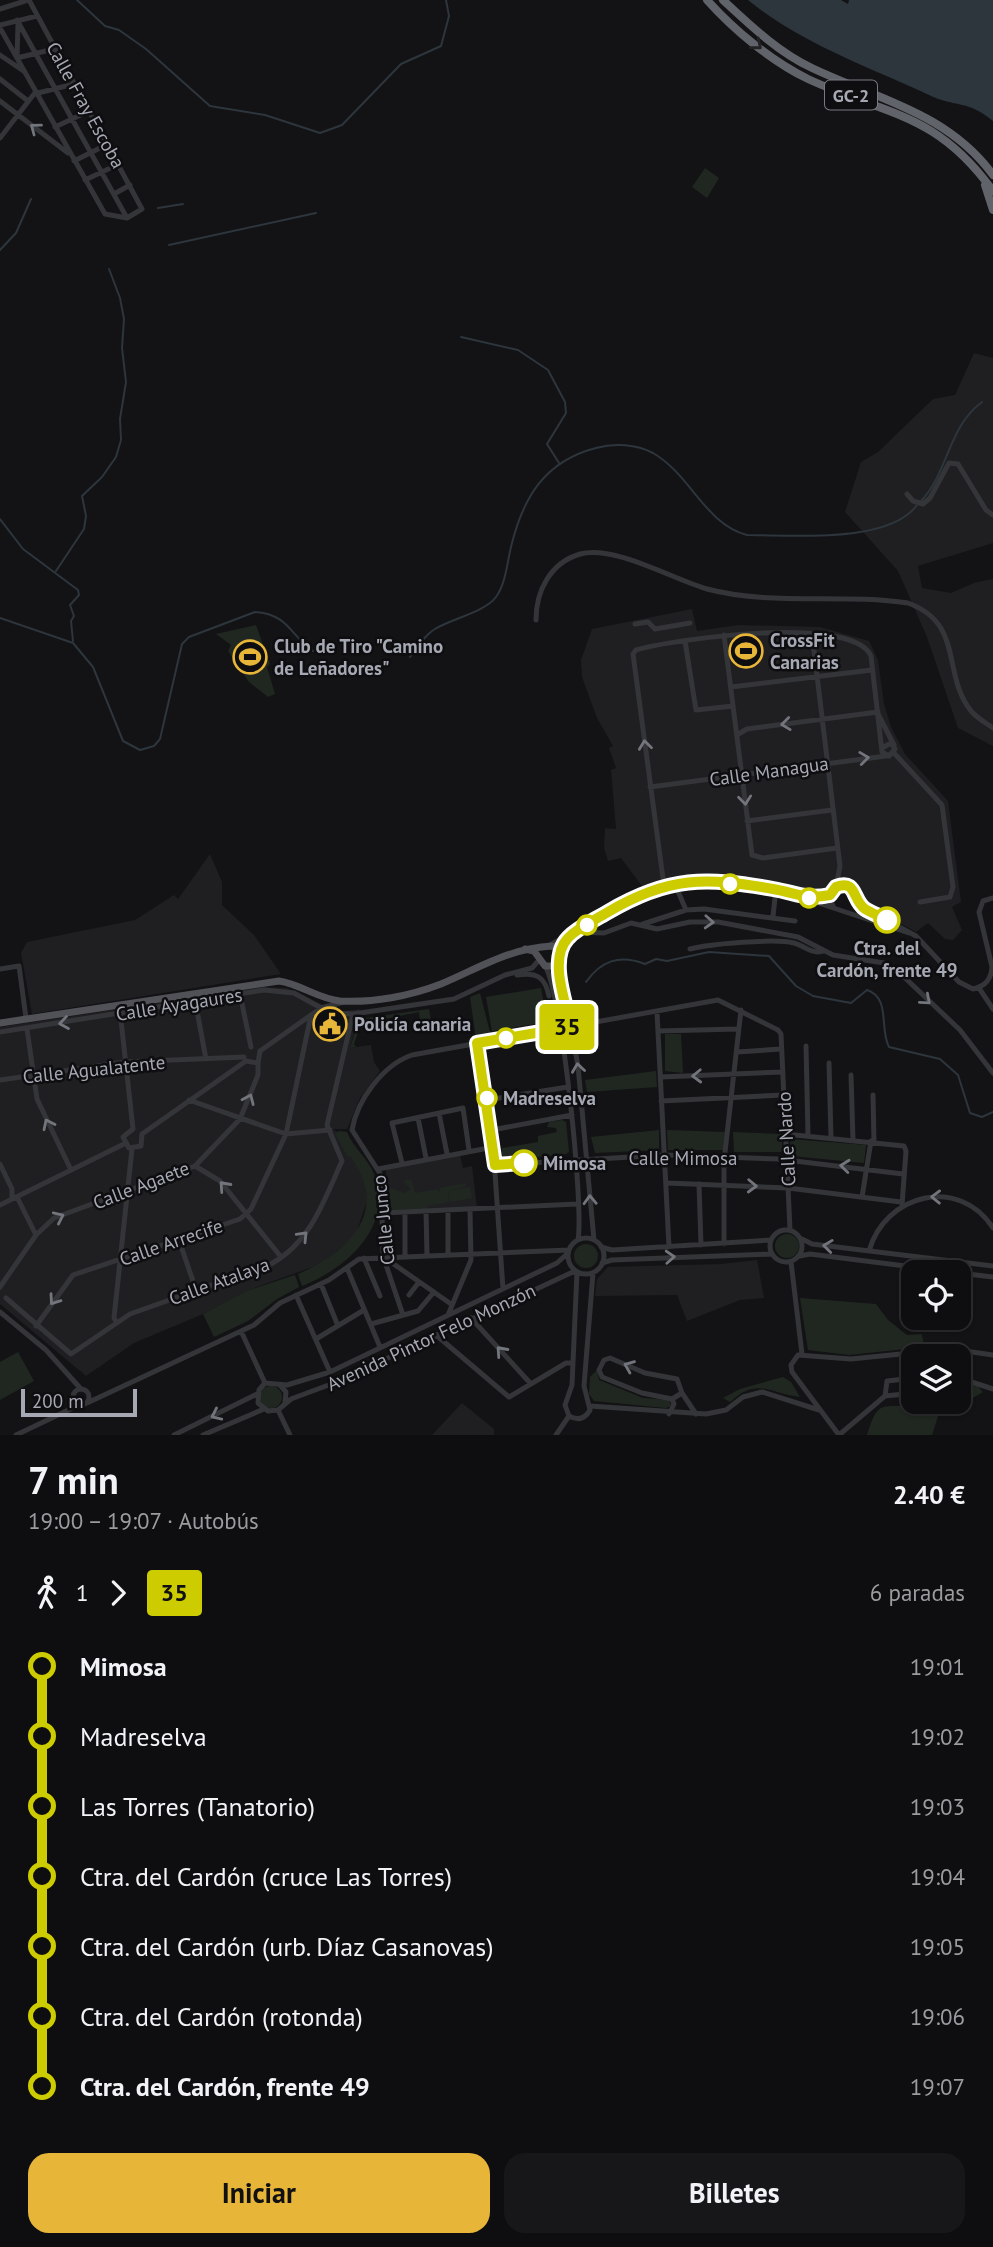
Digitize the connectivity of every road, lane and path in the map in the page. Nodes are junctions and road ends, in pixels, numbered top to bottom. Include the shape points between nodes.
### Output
1 (29, 0) edge
2 (707, 0) edge
3 (723, 0) edge
4 (0, 9) edge
5 (37, 16) junction
6 (18, 20) junction
7 (0, 26) edge
8 (5, 37) junction
9 (0, 44) edge
10 (54, 49) junction
11 (35, 53) junction
12 (0, 55) edge
13 (18, 58) junction
14 (25, 72) junction
15 (0, 79) edge
16 (74, 84) junction
17 (55, 88) junction
18 (868, 90) junction
19 (36, 92) junction
20 (0, 101) edge
21 (28, 101) junction
22 (89, 111) junction
23 (18, 115) junction
24 (72, 119) junction
25 (0, 124) edge
26 (55, 127) junction
27 (7, 129) junction
28 (952, 129) dead end
29 (0, 138) edge
30 (108, 144) junction
31 (975, 148) dead end
32 (91, 153) junction
33 (72, 158) junction
34 (969, 162) junction
35 (119, 164) junction
36 (993, 169) edge
37 (102, 172) junction
38 (993, 175) edge
39 (85, 180) junction
40 (131, 185) junction
41 (993, 191) edge
42 (114, 194) junction
43 (993, 210) edge
44 (127, 218) junction
45 (907, 494) dead end
46 (993, 515) edge
47 (536, 620) dead end
48 (690, 623) dead end
49 (635, 624) dead end
50 (655, 629) junction
51 (811, 634) junction
52 (724, 635) junction
53 (685, 640) junction
54 (657, 645) junction
55 (872, 670) junction
56 (816, 676) junction
57 (731, 687) junction
58 (733, 706) junction
59 (878, 713) junction
60 (821, 719) junction
61 (993, 728) edge
62 (737, 735) junction
63 (894, 746) junction
64 (882, 748) junction
65 (891, 754) junction
66 (827, 763) junction
67 (742, 774) junction
68 (650, 787) junction
69 (832, 810) junction
70 (747, 821) junction
71 (837, 848) junction
72 (840, 866) junction
73 (674, 883) junction
74 (848, 885) junction
75 (664, 886) junction
76 (836, 887) junction
77 (776, 889) junction
78 (830, 895) junction
79 (804, 898) junction
80 (857, 898) junction
81 (993, 898) edge
82 (920, 902) dead end
83 (833, 906) junction
84 (686, 910) junction
85 (845, 911) junction
86 (773, 916) junction
87 (795, 921) dead end
88 (643, 924) junction
89 (575, 932) junction
90 (909, 933) junction
91 (547, 947) junction
92 (690, 948) dead end
93 (525, 949) junction
94 (824, 951) junction
95 (560, 958) junction
96 (542, 963) junction
97 (0, 969) edge
98 (487, 985) junction
99 (979, 988) junction
100 (240, 995) junction
101 (200, 1000) junction
102 (347, 1001) junction
103 (321, 1008) junction
104 (993, 1009) edge
105 (119, 1010) junction
106 (741, 1010) junction
107 (657, 1012) junction
108 (353, 1014) junction
109 (311, 1015) junction
110 (556, 1015) junction
111 (26, 1018) junction
112 (0, 1023) edge
113 (571, 1027) junction
114 (27, 1029) junction
115 (559, 1029) junction
116 (738, 1029) junction
117 (658, 1031) junction
118 (0, 1032) edge
119 (477, 1043) junction
120 (806, 1046) dead end
121 (251, 1047) junction
122 (781, 1049) junction
123 (260, 1051) junction
124 (737, 1052) junction
125 (230, 1058) junction
126 (206, 1059) junction
127 (245, 1059) junction
128 (125, 1062) junction
129 (258, 1063) junction
130 (829, 1063) dead end
131 (234, 1069) junction
132 (783, 1072) junction
133 (993, 1073) edge
134 (33, 1074) junction
135 (734, 1074) junction
136 (851, 1075) dead end
137 (661, 1077) junction
138 (0, 1080) edge
139 (568, 1087) junction
140 (783, 1095) junction
141 (873, 1095) dead end
142 (733, 1097) junction
143 (189, 1100) junction
144 (487, 1100) junction
145 (661, 1101) junction
146 (439, 1113) junction
147 (572, 1115) junction
148 (418, 1118) junction
149 (240, 1119) junction
150 (133, 1129) junction
151 (330, 1130) junction
152 (492, 1130) junction
153 (142, 1133) junction
154 (286, 1134) junction
155 (785, 1134) junction
156 (808, 1135) junction
157 (831, 1138) junction
158 (853, 1140) junction
159 (873, 1141) junction
160 (124, 1144) junction
161 (494, 1147) junction
162 (132, 1149) junction
163 (468, 1150) junction
164 (447, 1154) junction
165 (665, 1155) junction
166 (426, 1158) junction
167 (725, 1158) junction
168 (587, 1159) junction
169 (575, 1160) junction
170 (787, 1160) junction
171 (402, 1163) junction
172 (0, 1164) edge
173 (495, 1165) junction
174 (195, 1166) junction
175 (378, 1169) junction
176 (866, 1169) junction
177 (71, 1170) junction
178 (903, 1174) junction
179 (667, 1183) junction
180 (699, 1184) junction
181 (724, 1185) junction
182 (788, 1188) junction
183 (128, 1191) junction
184 (862, 1197) junction
185 (15, 1198) junction
186 (902, 1203) junction
187 (577, 1204) junction
188 (0, 1205) edge
189 (498, 1210) junction
190 (426, 1211) junction
191 (448, 1211) junction
192 (470, 1211) junction
193 (405, 1212) junction
194 (382, 1213) junction
195 (247, 1214) junction
196 (993, 1228) edge
197 (790, 1230) junction
198 (36, 1235) junction
199 (802, 1239) junction
200 (179, 1240) junction
201 (578, 1240) junction
202 (594, 1240) junction
203 (771, 1240) junction
204 (724, 1244) junction
205 (701, 1245) junction
206 (601, 1247) junction
207 (669, 1247) junction
208 (869, 1251) junction
209 (471, 1252) junction
210 (500, 1252) junction
211 (568, 1252) junction
212 (447, 1254) junction
213 (772, 1254) junction
214 (427, 1255) junction
215 (383, 1256) junction
216 (405, 1256) junction
217 (800, 1256) junction
218 (281, 1257) junction
219 (364, 1258) junction
220 (120, 1259) junction
221 (791, 1262) junction
222 (602, 1263) junction
223 (901, 1265) edge
224 (993, 1266) edge
225 (347, 1268) junction
226 (576, 1271) junction
227 (593, 1273) junction
228 (971, 1274) edge
229 (993, 1277) edge
230 (419, 1282) junction
231 (321, 1284) junction
232 (0, 1287) edge
233 (503, 1289) junction
234 (197, 1290) junction
235 (434, 1292) junction
236 (296, 1295) junction
237 (410, 1295) dead end
238 (380, 1296) dead end
239 (6, 1298) dead end
240 (453, 1301) junction
241 (461, 1309) junction
242 (364, 1310) junction
243 (0, 1312) edge
244 (403, 1315) junction
245 (447, 1316) junction
246 (471, 1318) junction
247 (117, 1323) junction
248 (371, 1324) junction
249 (36, 1326) junction
250 (338, 1326) junction
251 (241, 1331) junction
252 (436, 1335) junction
253 (316, 1339) junction
254 (380, 1347) junction
255 (971, 1352) edge
256 (802, 1354) junction
257 (993, 1355) edge
258 (901, 1356) edge
259 (573, 1363) junction
260 (330, 1372) junction
261 (901, 1379) edge
262 (71, 1382) junction
263 (971, 1382) edge
264 (265, 1383) junction
265 (531, 1384) junction
266 (280, 1385) junction
267 (80, 1389) junction
268 (803, 1389) junction
269 (993, 1389) edge
270 (88, 1393) junction
271 (682, 1393) junction
272 (257, 1394) junction
273 (901, 1394) edge
274 (73, 1396) junction
275 (99, 1396) junction
276 (885, 1396) junction
277 (568, 1398) junction
278 (587, 1399) junction
279 (672, 1399) junction
280 (285, 1402) junction
281 (686, 1402) junction
282 (87, 1403) junction
283 (796, 1403) junction
284 (79, 1405) junction
285 (590, 1406) junction
286 (264, 1409) junction
287 (68, 1410) junction
288 (278, 1410) junction
289 (820, 1410) junction
290 (669, 1414) junction
291 (696, 1414) junction
292 (569, 1416) junction
293 (16, 1435) edge
294 (174, 1435) edge
295 (203, 1435) edge
296 (289, 1435) edge
297 (556, 1435) edge
298 (839, 1435) edge

1 - 4 street
1 - 5 street, Calle Fray Escoba
2 -> 34 highway, GC-2 via 787,67 913,119
3 - 18 highway, GC-2 via 795,59
5 - 6 street
5 - 10 street, Calle Fray Escoba
6 - 7 street
6 - 11 street
6 - 13 street
7 - 8 street
8 - 9 street
8 - 13 street
10 - 11 street
10 - 16 street, Calle Fray Escoba
11 - 13 street
11 - 17 street
12 - 14 street
13 - 14 street
14 - 19 street
15 - 21 street
16 - 17 street
16 - 22 street, Calle Fray Escoba
17 - 19 street
17 - 24 street
18 - 28 highway via 912,105
18 - 38 highway, GC-2 via 932,120 974,152
19 - 21 street
19 - 26 street
20 - 23 street
21 - 23 street
22 - 24 street
22 - 30 street, Calle Fray Escoba
23 - 27 street
33 -> 23 street
24 - 26 street
24 - 32 street
25 - 27 street
26 - 33 street
27 - 29 street
30 - 32 street
30 - 35 street, Calle Fray Escoba
31 - 36 highway
32 - 33 street
32 - 37 street
33 - 39 street
34 - 41 highway, GC-2
34 - 43 highway via 984,184
35 - 37 street
35 - 40 street, Calle Fray Escoba
37 - 39 street
37 - 42 street
39 - 44 street via 105,214
40 - 42 street
40 - 44 street, Calle Fray Escoba via 142,209
42 - 44 street
45 - 46 street via 923,504 949,463 958,464
47 - 61 street via 538,595 552,571 583,553 611,555 724,593 908,603 927,611 942,626 966,703
48 - 50 street
49 - 50 street via 648,622
50 - 54 street
51 - 52 street
51 - 55 street via 862,646 870,656
51 - 56 street
52 - 53 street
52 - 57 street
53 - 54 street
53 - 58 street via 696,710
68 -> 54 street via 633,654
55 - 56 street
55 - 59 street
56 - 57 street
56 - 60 street
57 - 58 street
58 - 62 street
59 - 60 street
59 - 63 street
59 - 64 street
60 -> 62 street via 747,729
60 - 66 street
62 - 67 street
63 - 64 street via 887,743
63 - 65 street
64 - 65 street
66 -> 65 street, Calle Managua
65 - 82 street via 933,792 944,814 953,887 950,897
66 - 67 street, Calle Managua
66 - 69 street
67 - 68 street, Calle Managua
67 -> 70 street
68 - 75 street
69 - 70 street
69 - 71 street
70 - 71 street via 752,854 763,858
71 - 72 street
72 - 74 street
72 - 76 street
73 - 75 street
73 - 77 street via 689,880
73 - 84 street
74 - 76 street
74 - 80 street
75 - 89 street
76 - 78 street
77 - 79 street
77 - 86 street
78 - 79 street
78 - 83 street
79 - 83 street
80 - 85 street
80 - 90 street via 864,908
81 - 99 street via 980,906 992,967 988,981
83 - 85 street
84 - 86 street
84 - 88 street
85 - 90 street
86 - 87 street
88 - 89 street via 628,923 604,933
88 -> 94 street via 657,929 719,922 798,937
89 - 91 street
89 - 95 street via 565,942
90 - 99 street via 925,943 959,982
91 - 93 main road
91 - 95 main road via 558,949
91 - 96 main road
92 - 94 street via 719,942 786,942
93 - 96 main road via 534,951
93 - 102 main road via 503,954 426,989 378,1000
94 -> 133 street via 884,963 902,975 960,1030
95 - 96 main road via 555,966
95 - 113 street
96 - 98 street
96 - 110 street
97 - 111 street via 19,966
98 - 108 street, Calle Ayagaures via 454,999
98 - 110 street via 516,975 537,975 545,982
99 - 104 street
100 - 101 street, Calle Ayagaures
100 - 103 street, Calle Ayagaures via 281,990
100 - 121 street
101 - 105 street, Calle Ayagaures
101 - 126 street
102 - 103 street
102 - 105 main road via 279,981
103 - 108 street, Calle Ayagaures
103 - 109 street
105 - 111 main road
105 -> 114 street, Calle Ayagaures
105 - 128 street
106 - 107 street via 718,1000
106 - 116 street
106 - 122 street via 780,1032
107 - 113 street
107 - 117 street
108 - 151 street, Calle Atalaya via 327,1125
109 - 123 street
109 - 154 street, Calle Arrecife
110 - 115 street
111 - 112 main road
113 - 115 street
168 -> 113 street
114 - 118 street, Calle Ayagaures
114 - 134 street
115 - 119 street
115 - 139 street
116 - 117 street
116 - 124 street
117 - 137 street
119 - 144 street
119 - 175 street, Calle Junco via 412,1055 368,1092 352,1130
120 - 156 street
121 - 123 street
121 - 127 street
122 - 124 street
122 - 132 street, Calle Nardo
123 - 129 street
124 - 135 street
125 - 126 street, Calle Agualatente
125 - 127 street, Calle Agualatente
125 - 131 street
126 - 128 street, Calle Agualatente
127 - 129 street
127 - 131 street
128 - 134 street, Calle Agualatente
128 - 150 street
149 -> 129 street, Calle Agaete via 258,1075
130 - 157 street
131 - 143 street
132 - 135 street
132 - 140 street, Calle Nardo
134 - 138 street, Calle Agualatente
177 -> 134 street via 40,1108
135 -> 137 street
135 - 142 street
136 - 158 street
137 - 145 street
139 - 144 street
139 - 147 street
140 - 142 street
140 - 155 street, Calle Nardo
141 - 159 street
142 - 145 street
142 - 167 street
143 - 149 street
143 - 153 street
144 - 152 street
145 - 165 street
146 - 148 street
146 - 163 street via 463,1108
146 - 164 street
147 - 152 street
147 - 169 street
148 - 166 street
148 - 171 street via 392,1123
149 - 154 street
149 - 174 street, Calle Agaete
150 - 153 street
150 - 160 street via 125,1134
151 - 154 street
218 -> 151 street, Calle Atalaya via 308,1233 342,1161
152 - 161 street
153 - 162 street via 141,1146
154 - 195 street, Calle Arrecife
155 - 156 street
155 - 170 street, Calle Nardo
156 - 157 street
157 - 158 street
158 - 159 street
159 - 176 street
159 - 178 street via 904,1146
160 - 162 street
160 - 177 street
161 - 163 street
161 - 173 street
162 - 183 street
163 - 164 street
164 - 166 street
165 - 167 street, Calle Mimosa
165 - 168 street, Calle Mimosa
165 - 179 street
166 - 171 street
167 - 170 street, Calle Mimosa
167 - 181 street
168 - 169 street, Calle Mimosa
202 -> 168 street
169 - 173 street, Calle Mimosa
169 - 187 street
176 -> 170 street, Calle Mimosa
170 - 182 street, Calle Nardo
171 - 175 street
172 - 185 street
173 - 189 street
174 - 183 street, Calle Agaete
195 -> 174 street via 220,1181
175 - 194 street, Calle Junco
176 - 178 street, Calle Mimosa
176 - 184 street
177 - 185 street
178 - 186 street
179 - 180 street
179 - 207 street
180 - 181 street
180 - 205 street
181 -> 182 street
181 - 204 street
182 - 184 street
182 - 197 street, Calle Nardo
198 -> 183 street, Calle Agaete via 54,1218
183 - 220 street
184 - 186 street
185 - 188 street
185 - 198 street
196 -> 186 street via 975,1209 956,1199 932,1196
186 - 208 street via 884,1220
187 - 189 street
187 - 201 street
189 - 192 street
189 - 210 street
190 - 191 street
190 - 193 street
190 - 214 street
191 - 192 street
191 - 212 street
192 - 209 street
193 - 194 street
193 - 216 street
194 - 215 street, Calle Junco
195 - 200 street, Calle Arrecife
195 - 218 street
197 - 199 street
197 - 203 street via 779,1231
198 - 232 street, Calle Agaete
208 -> 199 street
199 - 217 street
200 - 220 street, Calle Arrecife
200 - 234 street
201 - 202 street
201 - 211 street
202 - 206 street
203 - 204 street
203 - 213 street
204 - 205 street
205 - 207 street
206 - 207 street
206 - 222 street
208 - 224 street
209 - 210 street
209 - 212 street
209 - 240 street
210 - 211 street
210 - 233 street
211 - 226 street
211 - 233 street, Avenida Pintor Felo Monzón via 557,1263
212 - 214 street
213 - 221 street
222 -> 213 street
214 - 216 street
215 - 216 street
215 - 219 street
215 - 230 street
215 - 244 street, Calle Junco
217 - 221 street
217 - 223 street
218 - 234 street, Calle Atalaya
219 - 225 street
219 - 238 street
220 - 247 street
220 -> 249 street, Calle Arrecife via 73,1275
221 - 256 street
222 - 227 street
225 - 231 street
225 - 242 street
226 - 227 street
226 - 246 street, Avenida Pintor Felo Monzón
226 - 259 street
227 - 278 street via 584,1386
228 - 229 street
230 - 235 street
230 - 237 street
231 - 236 street
231 - 250 street
233 - 241 street, Avenida Pintor Felo Monzón
234 - 247 street, Calle Atalaya
235 - 240 street
235 - 244 street via 422,1308
236 - 251 street
236 - 253 street
239 - 249 street, Calle Atalaya
240 - 241 street
240 - 245 street
241 - 245 street, Avenida Pintor Felo Monzón
242 - 248 street
242 - 250 street
243 - 262 street via 46,1350
244 - 248 street
245 - 254 street, Avenida Pintor Felo Monzón
246 - 252 street, Avenida Pintor Felo Monzón
265 -> 246 street
247 - 249 street, Calle Atalaya via 71,1354
248 - 254 street
250 - 253 street
251 - 264 street
251 - 275 street
252 - 265 street via 509,1397
252 - 280 street, Avenida Pintor Felo Monzón
253 - 260 street
254 - 260 street, Avenida Pintor Felo Monzón
255 - 257 street
256 - 258 street via 851,1359
256 - 268 street via 791,1365
259 - 265 street
259 - 277 street
260 - 266 street, Avenida Pintor Felo Monzón
261 - 276 street via 887,1381
262 - 267 street
262 - 274 street
263 - 269 street
264 - 266 street
264 - 272 street
266 - 280 street via 286,1392
267 - 270 street
267 - 274 street
268 - 283 street via 804,1397
268 - 289 street
270 - 275 street
270 - 282 street
271 - 279 street
271 -> 279 street via 677,1379 645,1373 610,1358 598,1370 602,1377 642,1393
271 - 281 street
272 - 286 street
272 -> 294 street
273 - 276 street
274 - 284 street
274 - 287 street
275 - 282 street
276 - 298 street
277 - 278 street via 578,1394
277 - 292 street
278 - 285 street
279 - 281 street
279 - 290 street
280 - 288 street
281 - 291 street
282 - 284 street
283 - 289 street
283 - 291 street via 751,1393 726,1410
284 - 287 street
285 - 290 street
285 - 292 street via 585,1417
286 - 288 street
286 - 295 street
287 - 293 street
288 - 296 street
289 - 298 street
290 - 291 street
292 - 297 street

